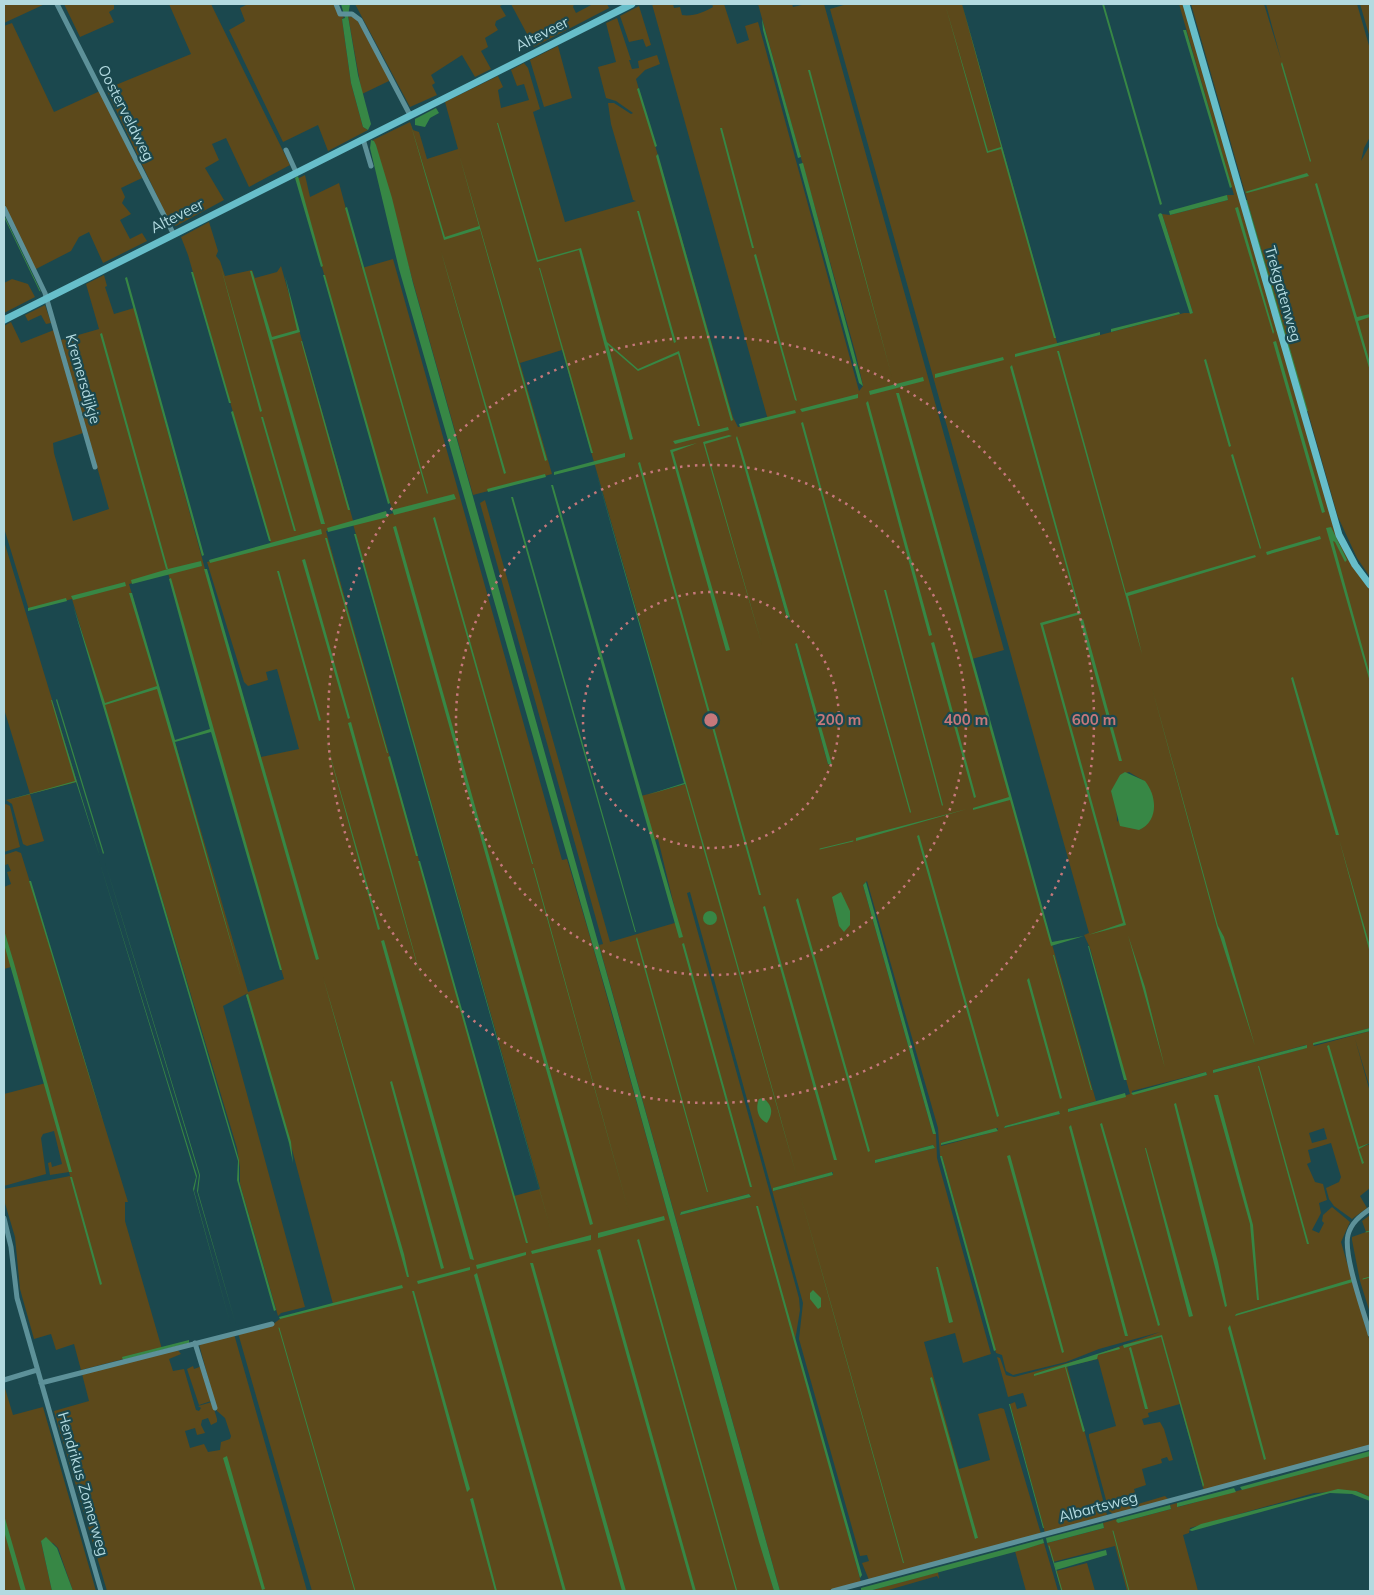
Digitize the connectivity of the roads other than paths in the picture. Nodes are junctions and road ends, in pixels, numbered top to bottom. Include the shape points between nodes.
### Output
1 (57, 4) edge
2 (336, 4) edge
3 (632, 4) edge
4 (1186, 4) edge
5 (410, 115) junction
6 (363, 139) junction
7 (286, 150) dead end
8 (371, 166) dead end
9 (296, 172) junction
10 (4, 208) edge
11 (173, 234) junction
12 (46, 298) junction
13 (4, 320) edge
14 (95, 467) dead end
15 (1370, 585) edge
16 (1370, 1209) edge
17 (4, 1218) edge
18 (272, 1324) dead end
19 (1370, 1334) edge
20 (195, 1343) junction
21 (37, 1370) junction
22 (4, 1380) edge
23 (41, 1383) junction
24 (215, 1408) dead end
25 (1370, 1448) edge
26 (101, 1591) edge
27 (833, 1591) edge

1 - 11 street, Oosterveldweg
2 - 5 street via 338,12 355,16 363,24
3 - 5 street, Alteveer
4 - 15 street, Trekgatenweg via 1339,536
5 - 6 street, Alteveer
6 - 8 street
6 - 9 street, Alteveer
7 - 9 street
9 - 11 street, Alteveer
10 - 12 street, Kremersdijkje
11 - 12 street, Alteveer
12 - 13 street, Alteveer
12 - 14 street, Kremersdijkje
16 - 19 street via 1355,1221 1347,1240
17 - 21 street, Hendrikus Zomerweg via 15,1289
18 - 20 street
20 - 23 street
20 - 24 street
21 - 22 street
21 - 23 street, Hendrikus Zomerweg
23 - 26 street, Hendrikus Zomerweg
25 - 27 street, Albartsweg

